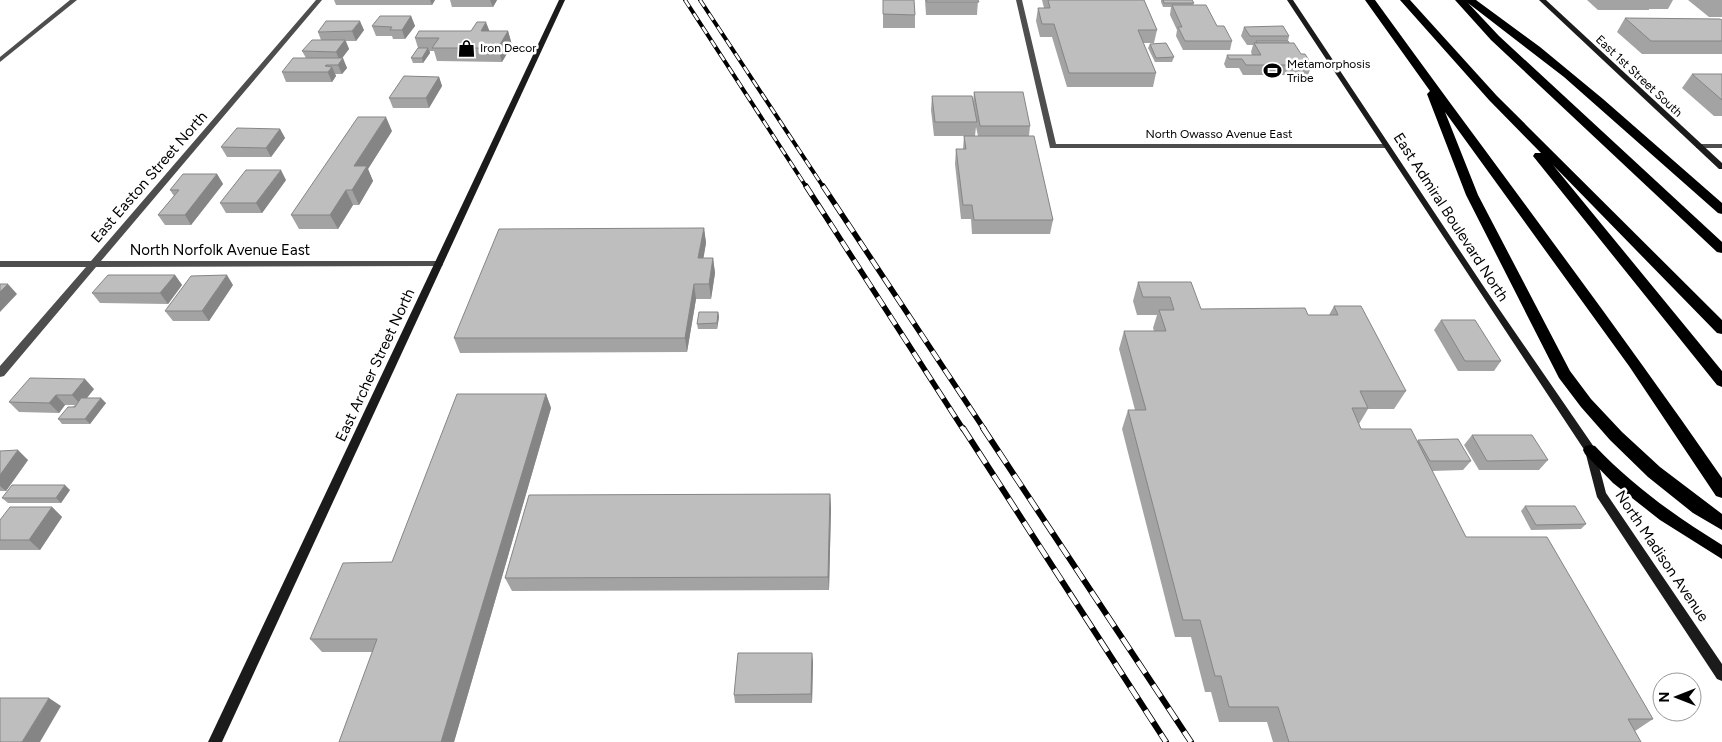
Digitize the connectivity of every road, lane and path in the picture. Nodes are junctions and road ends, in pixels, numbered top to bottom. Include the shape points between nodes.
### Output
1 (74, 0) edge
2 (319, 0) edge
3 (562, 0) edge
4 (1019, 0) edge
5 (1290, 0) edge
6 (1370, 0) edge
7 (1405, 0) edge
8 (1460, 0) edge
9 (1470, 0) edge
10 (1542, 0) edge
11 (0, 60) edge
12 (1423, 72) junction
13 (1493, 98) junction
14 (1386, 146) junction
15 (1699, 146) junction
16 (1722, 146) edge
17 (1722, 167) edge
18 (1722, 210) edge
19 (1722, 249) edge
20 (0, 264) edge
21 (93, 264) junction
22 (439, 264) junction
23 (1722, 330) edge
24 (0, 373) edge
25 (1722, 381) edge
26 (1590, 450) junction
27 (1722, 491) edge
28 (1722, 523) edge
29 (1722, 553) edge
30 (1722, 675) edge
31 (215, 742) edge

1 - 11 street
2 - 21 street, East Easton Street North
3 - 22 street, East Archer Street North
4 - 14 street, North Owasso Avenue East via 1053,146
5 - 14 street, East Admiral Boulevard North
6 - 12 highway
7 - 13 highway
8 - 19 highway via 1495,38
9 - 18 highway via 1521,35
10 - 15 street, East 1st Street South
12 - 27 highway via 1634,362
12 - 28 highway via 1472,195 1564,374 1616,436 1654,472
13 - 23 highway
13 - 25 highway
14 - 26 street, East Admiral Boulevard North
15 - 16 street
15 - 17 street, East 1st Street South
20 - 21 street, North Norfolk Avenue East
21 - 22 street, North Norfolk Avenue East
21 - 24 street, East Easton Street North
22 - 31 street, East Archer Street North
26 - 29 main road via 1618,479 1665,516
26 - 30 street, North Madison Avenue via 1601,494

